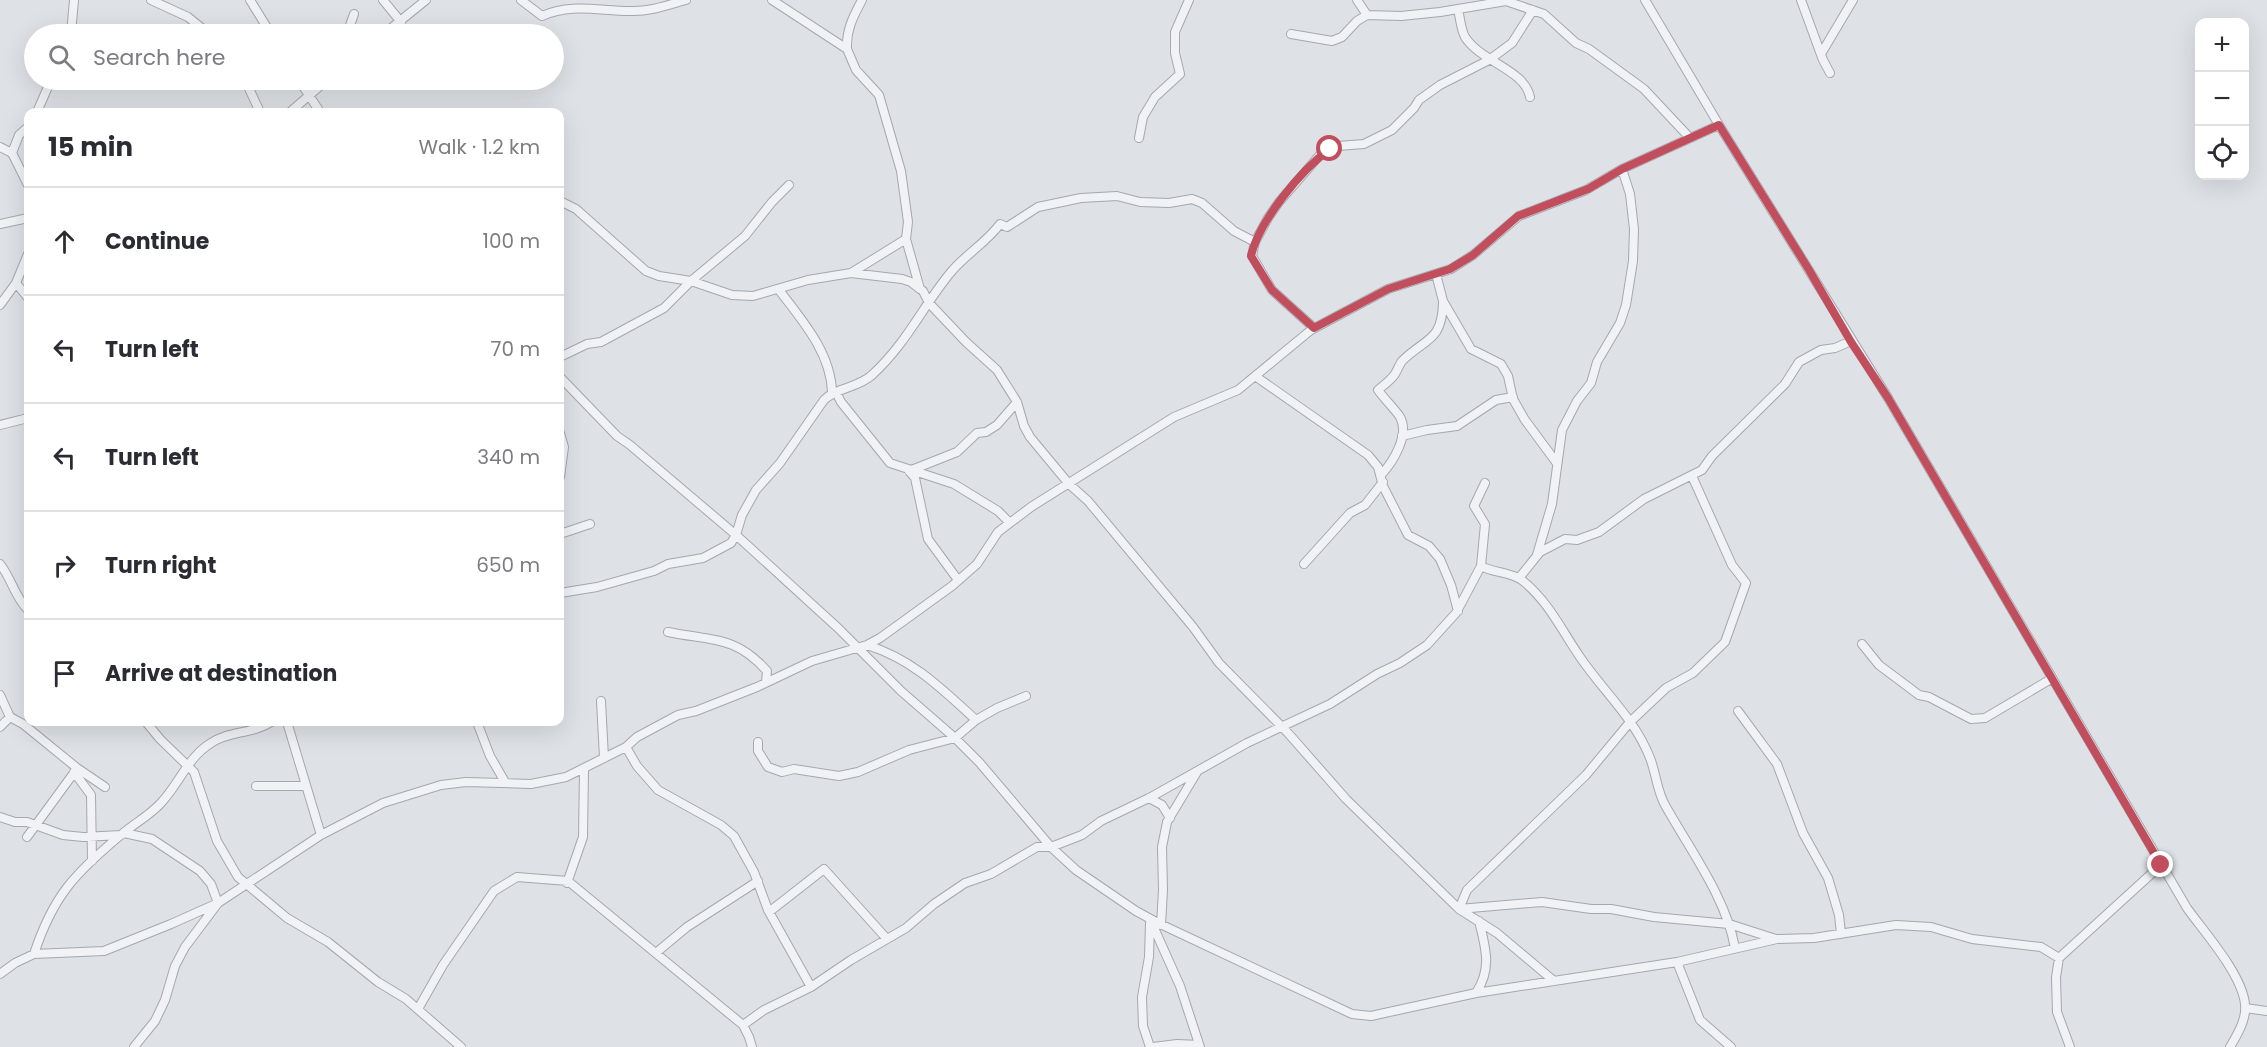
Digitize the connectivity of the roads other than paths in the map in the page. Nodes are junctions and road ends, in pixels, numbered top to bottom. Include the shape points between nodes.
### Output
1 (74, 0) edge
2 (151, 0) edge
3 (250, 0) edge
4 (383, 0) edge
5 (426, 0) edge
6 (521, 0) edge
7 (596, 0) edge
8 (686, 0) edge
9 (772, 0) edge
10 (862, 0) edge
11 (1189, 0) edge
12 (1357, 0) edge
13 (1645, 0) edge
14 (1801, 0) edge
15 (1853, 0) edge
16 (609, 9) junction
17 (1458, 9) junction
18 (1533, 10) junction
19 (354, 14) dead end
20 (1367, 15) junction
21 (401, 22) junction
22 (72, 24) edge
23 (196, 24) edge
24 (264, 24) edge
25 (350, 24) edge
26 (398, 24) edge
27 (1291, 34) dead end
28 (847, 49) junction
29 (1821, 54) junction
30 (1489, 60) junction
31 (1830, 73) dead end
32 (47, 90) edge
33 (250, 90) edge
34 (305, 90) edge
35 (313, 90) edge
36 (307, 94) junction
37 (1530, 97) dead end
38 (39, 108) edge
39 (258, 108) edge
40 (294, 108) edge
41 (317, 108) edge
42 (1719, 125) junction
43 (24, 131) edge
44 (1689, 137) junction
45 (1139, 138) dead end
46 (0, 147) edge
47 (12, 153) junction
48 (1622, 169) junction
49 (24, 177) edge
50 (789, 185) dead end
51 (564, 203) edge
52 (24, 219) edge
53 (0, 224) edge
54 (906, 239) junction
55 (1255, 242) junction
56 (24, 264) edge
57 (851, 273) junction
58 (1436, 274) junction
59 (691, 281) junction
60 (16, 283) junction
61 (920, 289) junction
62 (779, 290) junction
63 (24, 293) edge
64 (1443, 301) junction
65 (929, 303) junction
66 (0, 304) edge
67 (1314, 328) junction
68 (1851, 342) junction
69 (564, 355) edge
70 (1255, 376) junction
71 (564, 381) edge
72 (834, 392) junction
73 (1513, 397) junction
74 (1017, 402) junction
75 (24, 419) edge
76 (0, 425) edge
77 (1402, 436) junction
78 (1556, 462) junction
79 (909, 471) junction
80 (1692, 476) junction
81 (1382, 478) junction
82 (1069, 483) junction
83 (1485, 483) dead end
84 (1010, 523) junction
85 (590, 524) dead end
86 (564, 533) edge
87 (736, 535) junction
88 (1536, 555) junction
89 (0, 564) edge
90 (1304, 564) dead end
91 (1481, 566) junction
92 (1519, 578) junction
93 (958, 580) junction
94 (564, 592) edge
95 (24, 606) edge
96 (1458, 610) junction
97 (668, 632) dead end
98 (1862, 644) dead end
99 (867, 645) junction
100 (857, 648) junction
101 (2051, 679) junction
102 (766, 682) junction
103 (0, 695) edge
104 (1026, 696) dead end
105 (601, 701) dead end
106 (1738, 711) dead end
107 (10, 717) junction
108 (976, 720) junction
109 (1630, 722) junction
110 (149, 726) edge
111 (262, 726) edge
112 (288, 726) edge
113 (479, 726) edge
114 (0, 727) edge
115 (1282, 727) junction
116 (955, 738) junction
117 (758, 742) dead end
118 (626, 747) junction
119 (603, 758) junction
120 (188, 765) junction
121 (76, 770) junction
122 (584, 770) junction
123 (1198, 771) junction
124 (504, 782) junction
125 (256, 786) dead end
126 (306, 786) junction
127 (105, 787) dead end
128 (1149, 798) junction
129 (0, 817) edge
130 (1170, 818) junction
131 (36, 826) junction
132 (122, 834) junction
133 (321, 835) junction
134 (92, 836) junction
135 (27, 837) dead end
136 (1051, 847) junction
137 (92, 861) junction
138 (2161, 865) junction
139 (758, 881) junction
140 (567, 883) junction
141 (246, 884) junction
142 (218, 903) junction
143 (1458, 909) junction
144 (769, 912) junction
145 (1150, 919) junction
146 (1479, 921) junction
147 (1729, 924) junction
148 (1161, 925) junction
149 (1841, 934) junction
150 (887, 939) junction
151 (1777, 939) junction
152 (1735, 948) junction
153 (657, 952) junction
154 (34, 954) junction
155 (2060, 958) junction
156 (1677, 962) junction
157 (0, 974) edge
158 (1554, 981) junction
159 (812, 987) junction
160 (1476, 993) junction
161 (2245, 1008) junction
162 (418, 1009) junction
163 (2267, 1011) edge
164 (743, 1024) junction
165 (1200, 1046) edge
166 (134, 1047) edge
167 (460, 1047) edge
168 (752, 1047) edge
169 (1152, 1047) edge
170 (1731, 1047) edge
171 (2070, 1047) edge
172 (2230, 1047) edge

1 - 22 street
2 - 23 street
3 - 24 street
4 - 21 street
5 - 21 street
6 - 16 street via 542,16 557,9
7 - 16 street
8 - 16 street via 639,11
9 - 28 street
10 - 28 street via 846,36
11 - 45 street via 1175,32 1180,74 1155,98 1143,117
12 - 20 street
13 - 42 street
14 - 29 street
15 - 29 street
17 - 18 street via 1506,1
17 - 20 street via 1416,15
17 - 30 street via 1464,35
18 - 30 street via 1512,43
18 - 44 street via 1545,14 1576,43 1644,89
19 - 25 street
20 - 27 street via 1332,41
21 - 26 street
28 - 54 street via 856,70 882,101 901,171 908,222
29 - 31 street
30 - 37 street via 1523,81
30 - 55 street via 1440,85 1379,138 1364,144 1338,146 1319,156 1279,202
32 - 38 street
33 - 39 street
34 - 36 street
35 - 36 street
36 - 40 street
36 - 41 street
42 - 44 street
42 - 68 street
43 - 47 street
44 - 48 street
46 - 47 street
47 - 49 street
48 - 58 street via 1588,189 1518,216 1473,255
48 - 78 street via 1634,229 1626,305 1591,383 1576,401 1562,430
50 - 59 street via 745,236
51 - 59 street via 576,209 646,271
52 - 53 street
54 - 57 street
54 - 61 street
55 - 65 street via 1234,231 1197,200 1140,202 1117,196 1066,200 1038,207 1007,227 1000,224 968,254
55 - 67 street via 1251,256 1272,290
56 - 60 street
57 - 61 street via 902,279
57 - 62 street via 808,280
58 - 64 street
58 - 67 street via 1388,289
59 - 62 street via 732,295 753,296
59 - 69 street via 664,308 601,342
60 - 63 street
60 - 66 street
61 - 65 street
62 - 72 street via 816,342
64 - 73 street via 1471,349 1501,364
64 - 77 street via 1438,330 1400,363 1378,390 1400,417
65 - 72 street via 893,356 862,383
65 - 74 street via 997,370
67 - 70 street
68 - 80 street via 1821,350 1799,362 1785,384
68 - 101 street via 1888,398
70 - 81 street via 1368,455
70 - 82 street via 1225,397 1174,417
71 - 87 street via 617,436
72 - 79 street via 890,463
72 - 87 street via 756,490
73 - 77 street via 1496,400 1457,426
73 - 78 street
74 - 79 street via 997,425 977,433 957,452
74 - 82 street via 1030,437
75 - 76 street
77 - 81 street
78 - 88 street via 1552,504
79 - 84 street via 954,484
79 - 93 street via 915,478 927,539
80 - 88 street via 1644,499 1599,532 1577,540 1564,539
80 - 109 street via 1731,565 1746,583 1725,642 1694,673 1666,688
81 - 90 street via 1365,505 1350,513
81 - 96 street via 1408,535 1429,546 1440,560
82 - 84 street
82 - 115 street via 1088,501 1219,663
83 - 91 street via 1474,506 1485,524
84 - 93 street via 991,541 977,564
85 - 86 street
87 - 94 street via 731,543 703,558
87 - 100 street
88 - 92 street
89 - 95 street
91 - 92 street via 1490,572
91 - 96 street
92 - 109 street via 1550,609 1579,656
93 - 99 street
96 - 115 street via 1427,645 1400,663
97 - 102 street via 714,638 737,646 768,671
98 - 101 street via 1879,665 1919,695 1971,719 1985,718
99 - 100 street
99 - 108 street via 905,661
100 - 102 street via 812,661
100 - 116 street
101 - 138 street
102 - 118 street via 678,715
103 - 107 street
104 - 108 street
105 - 119 street
106 - 149 street via 1776,764 1803,833 1828,878
107 - 114 street
107 - 121 street via 54,748
108 - 116 street
109 - 143 street via 1586,775 1467,890
109 - 147 street via 1650,757 1664,804 1704,871
110 - 120 street
111 - 120 street via 218,739
112 - 126 street
113 - 124 street
115 - 123 street
115 - 143 street via 1346,799
116 - 117 street via 839,776 794,769 782,772 768,767 758,751
116 - 136 street
118 - 119 street
118 - 139 street via 636,766 658,790 734,836
119 - 122 street
120 - 132 street via 161,804
120 - 141 street via 198,780 205,809 226,859
121 - 127 street
121 - 131 street
121 - 134 street via 91,795
122 - 124 street via 548,782
122 - 140 street via 583,837
123 - 128 street
123 - 130 street
124 - 133 street via 466,782 421,789 384,802
125 - 126 street
126 - 133 street
128 - 130 street via 1162,805
128 - 136 street via 1101,821 1082,835
129 - 131 street
130 - 148 street via 1161,847
131 - 134 street via 63,835
131 - 135 street
132 - 134 street
132 - 137 street
132 - 142 street via 152,839 200,871 211,884
133 - 141 street
134 - 137 street
136 - 145 street via 1076,870
136 - 150 street via 1037,847 991,874 964,883
137 - 154 street via 58,899
138 - 155 street
138 - 161 street via 2227,964
139 - 144 street
139 - 153 street via 687,927
140 - 153 street
140 - 162 street via 517,877 494,891
141 - 142 street
141 - 162 street via 287,918 328,942
142 - 154 street via 104,951
142 - 166 street via 185,947 155,1020
143 - 146 street
143 - 147 street via 1542,902
144 - 150 street via 824,869
144 - 159 street
145 - 148 street
145 - 165 street via 1180,986
145 - 169 street via 1142,997 1143,1026
146 - 158 street
146 - 160 street via 1486,965 1485,979
147 - 151 street
147 - 152 street
148 - 160 street via 1363,1016
149 - 151 street
149 - 155 street via 1896,925 1931,927 1972,939 2041,947
150 - 159 street
151 - 152 street
152 - 156 street
153 - 164 street
154 - 157 street
155 - 171 street via 2057,1012
156 - 158 street
156 - 170 street via 1700,1020
158 - 160 street
159 - 164 street
161 - 163 street
161 - 172 street via 2239,1032
162 - 167 street
164 - 168 street
165 - 169 street

